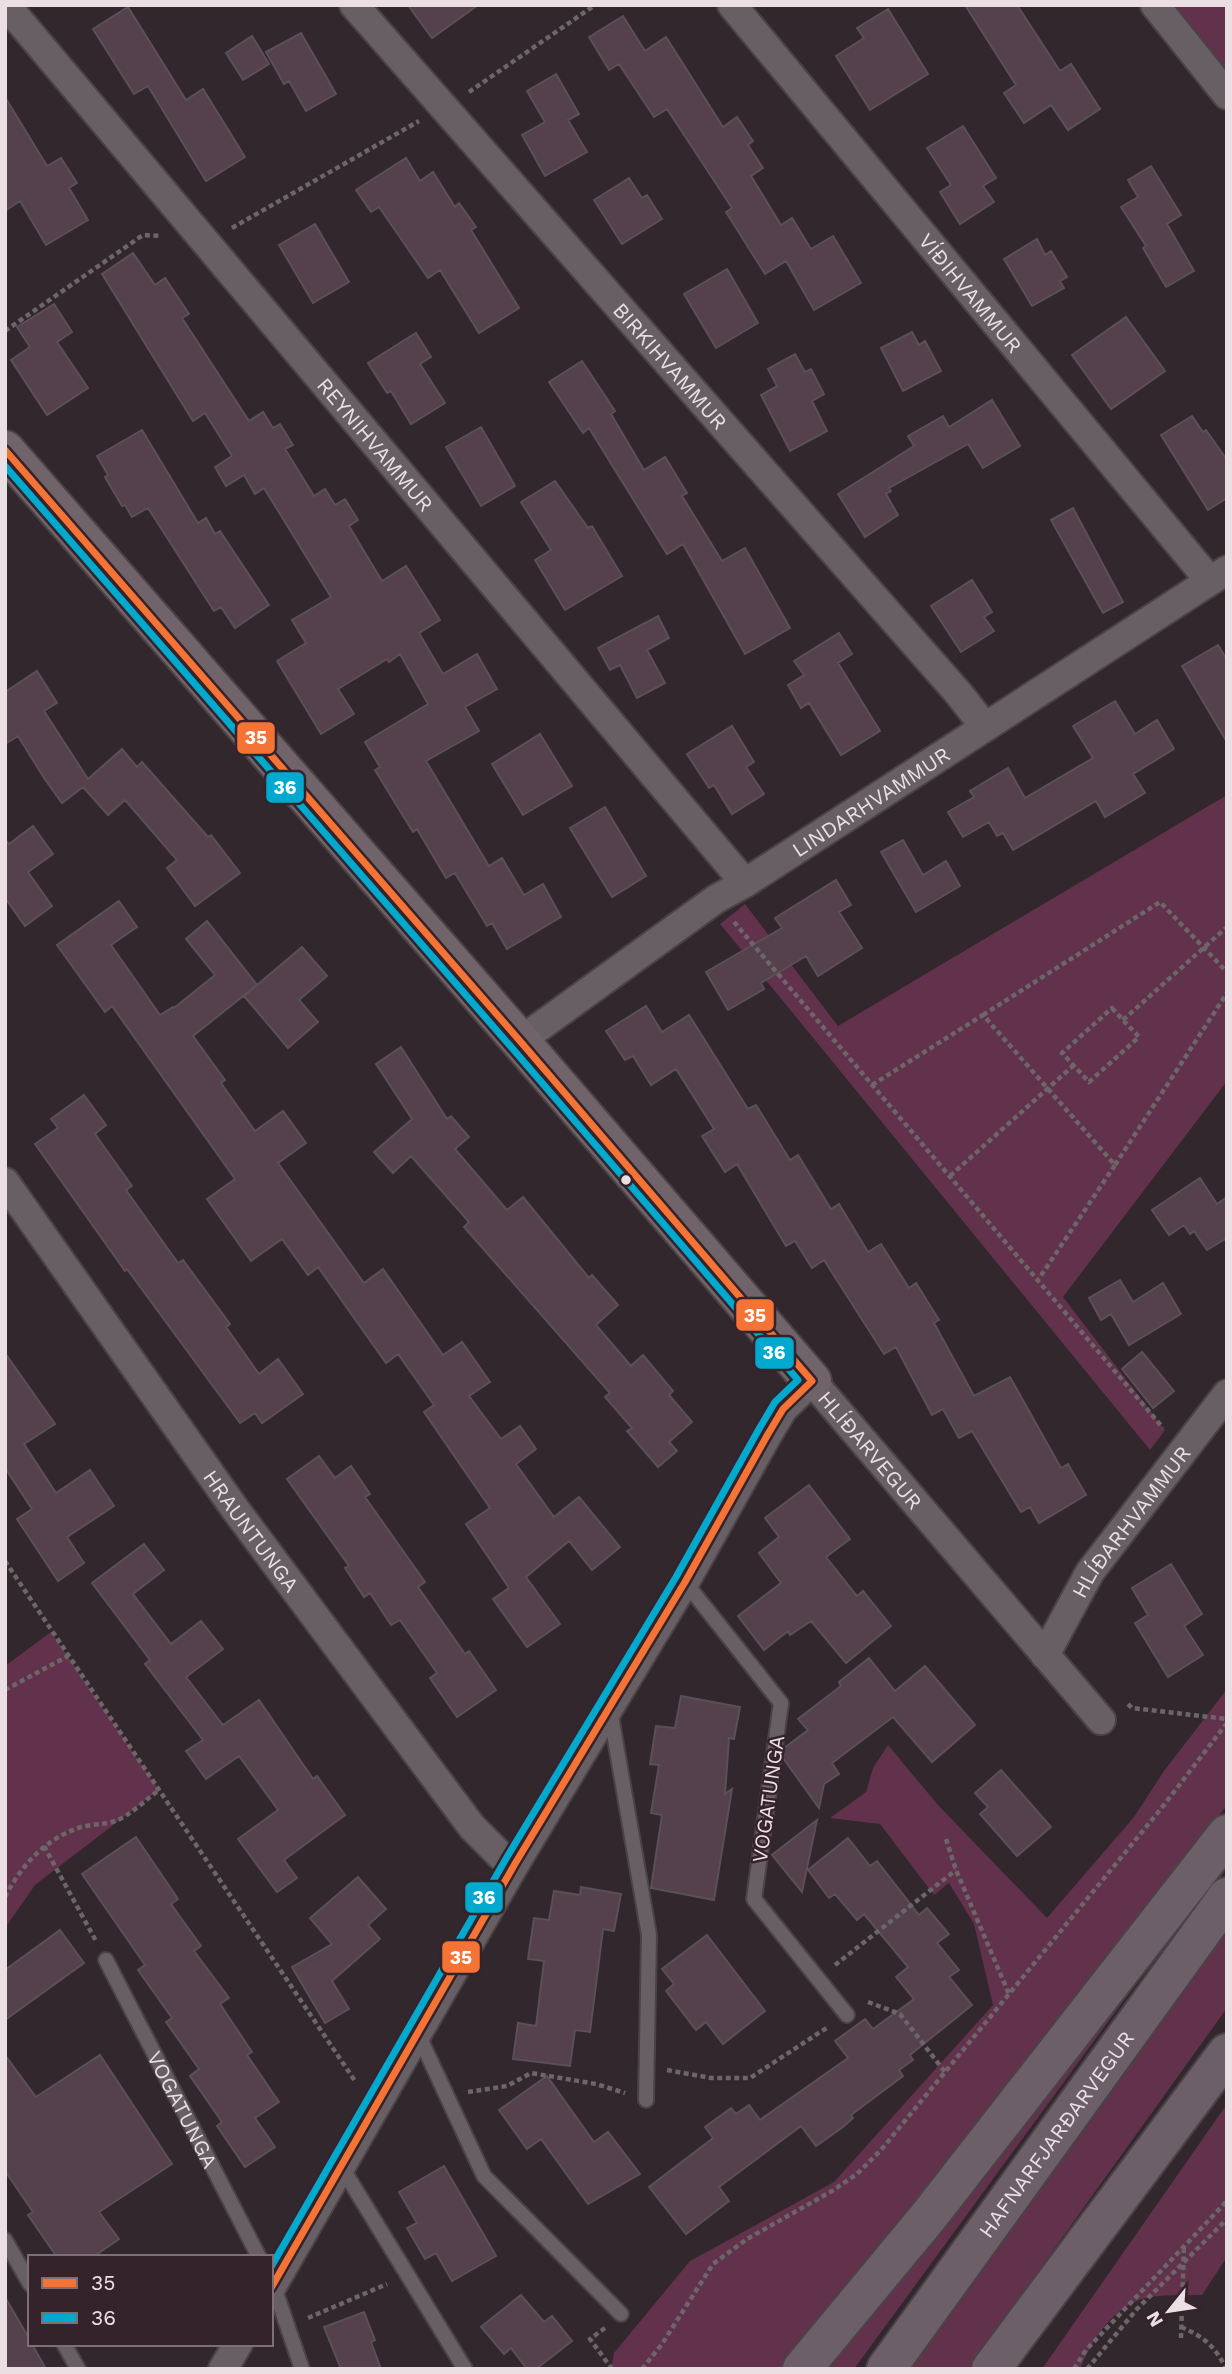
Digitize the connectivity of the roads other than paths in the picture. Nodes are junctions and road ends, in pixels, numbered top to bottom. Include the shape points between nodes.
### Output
1 (6, 5) edge
2 (354, 5) edge
3 (732, 5) edge
4 (1155, 5) edge
5 (1227, 94) edge
6 (5, 450) edge
7 (1218, 575) edge
8 (985, 727) junction
9 (746, 883) junction
10 (520, 1041) junction
11 (5, 1181) edge
12 (811, 1381) junction
13 (1227, 1394) edge
14 (685, 1582) junction
15 (1045, 1655) junction
16 (610, 1709) junction
17 (1101, 1720) dead end
18 (1227, 1834) edge
19 (516, 1862) junction
20 (1227, 1897) edge
21 (106, 1960) road end
22 (847, 2015) road end
23 (417, 2033) junction
24 (1227, 2053) edge
25 (646, 2100) road end
26 (341, 2165) junction
27 (5, 2240) edge
28 (258, 2255) edge
29 (28, 2280) edge
30 (273, 2282) edge
31 (273, 2287) edge
32 (621, 2314) road end
33 (65, 2346) edge
34 (236, 2346) edge
35 (78, 2369) edge
36 (223, 2369) edge
37 (302, 2369) edge
38 (465, 2369) edge
39 (802, 2369) edge
40 (886, 2369) edge
41 (991, 2369) edge

1 - 9 street, REYNIHVAMMUR
2 - 8 street, BIRKIHVAMMUR
3 - 7 street, VÍÐIHVAMMUR
4 - 5 street
6 - 10 street, HLÍÐARVEGUR
7 - 8 street, LINDARHVAMMUR
8 - 9 street, LINDARHVAMMUR
9 - 10 street, LINDARHVAMMUR
10 - 12 street, HLÍÐARVEGUR
11 - 19 street, HRAUNTUNGA via 235,1509 472,1827 500,1856
12 - 14 street via 783,1409
12 - 15 street, HLÍÐARVEGUR
13 - 15 street, HLÍÐARHVAMMUR via 1090,1572
14 - 16 street
14 - 22 lane, VOGATUNGA via 781,1703 754,1899
15 - 17 street, HLÍÐARVEGUR
16 - 19 street
16 - 25 lane via 649,1936
18 - 39 main road via 928,2217
19 - 23 street
20 - 40 main road, HAFNARFJARÐARVEGUR
21 - 28 lane, VOGATUNGA
23 - 26 street
23 - 32 lane via 484,2176
24 - 41 main road
26 - 30 street
26 - 38 lane
27 - 29 lane
31 - 37 lane
33 - 35 lane
34 - 36 street

